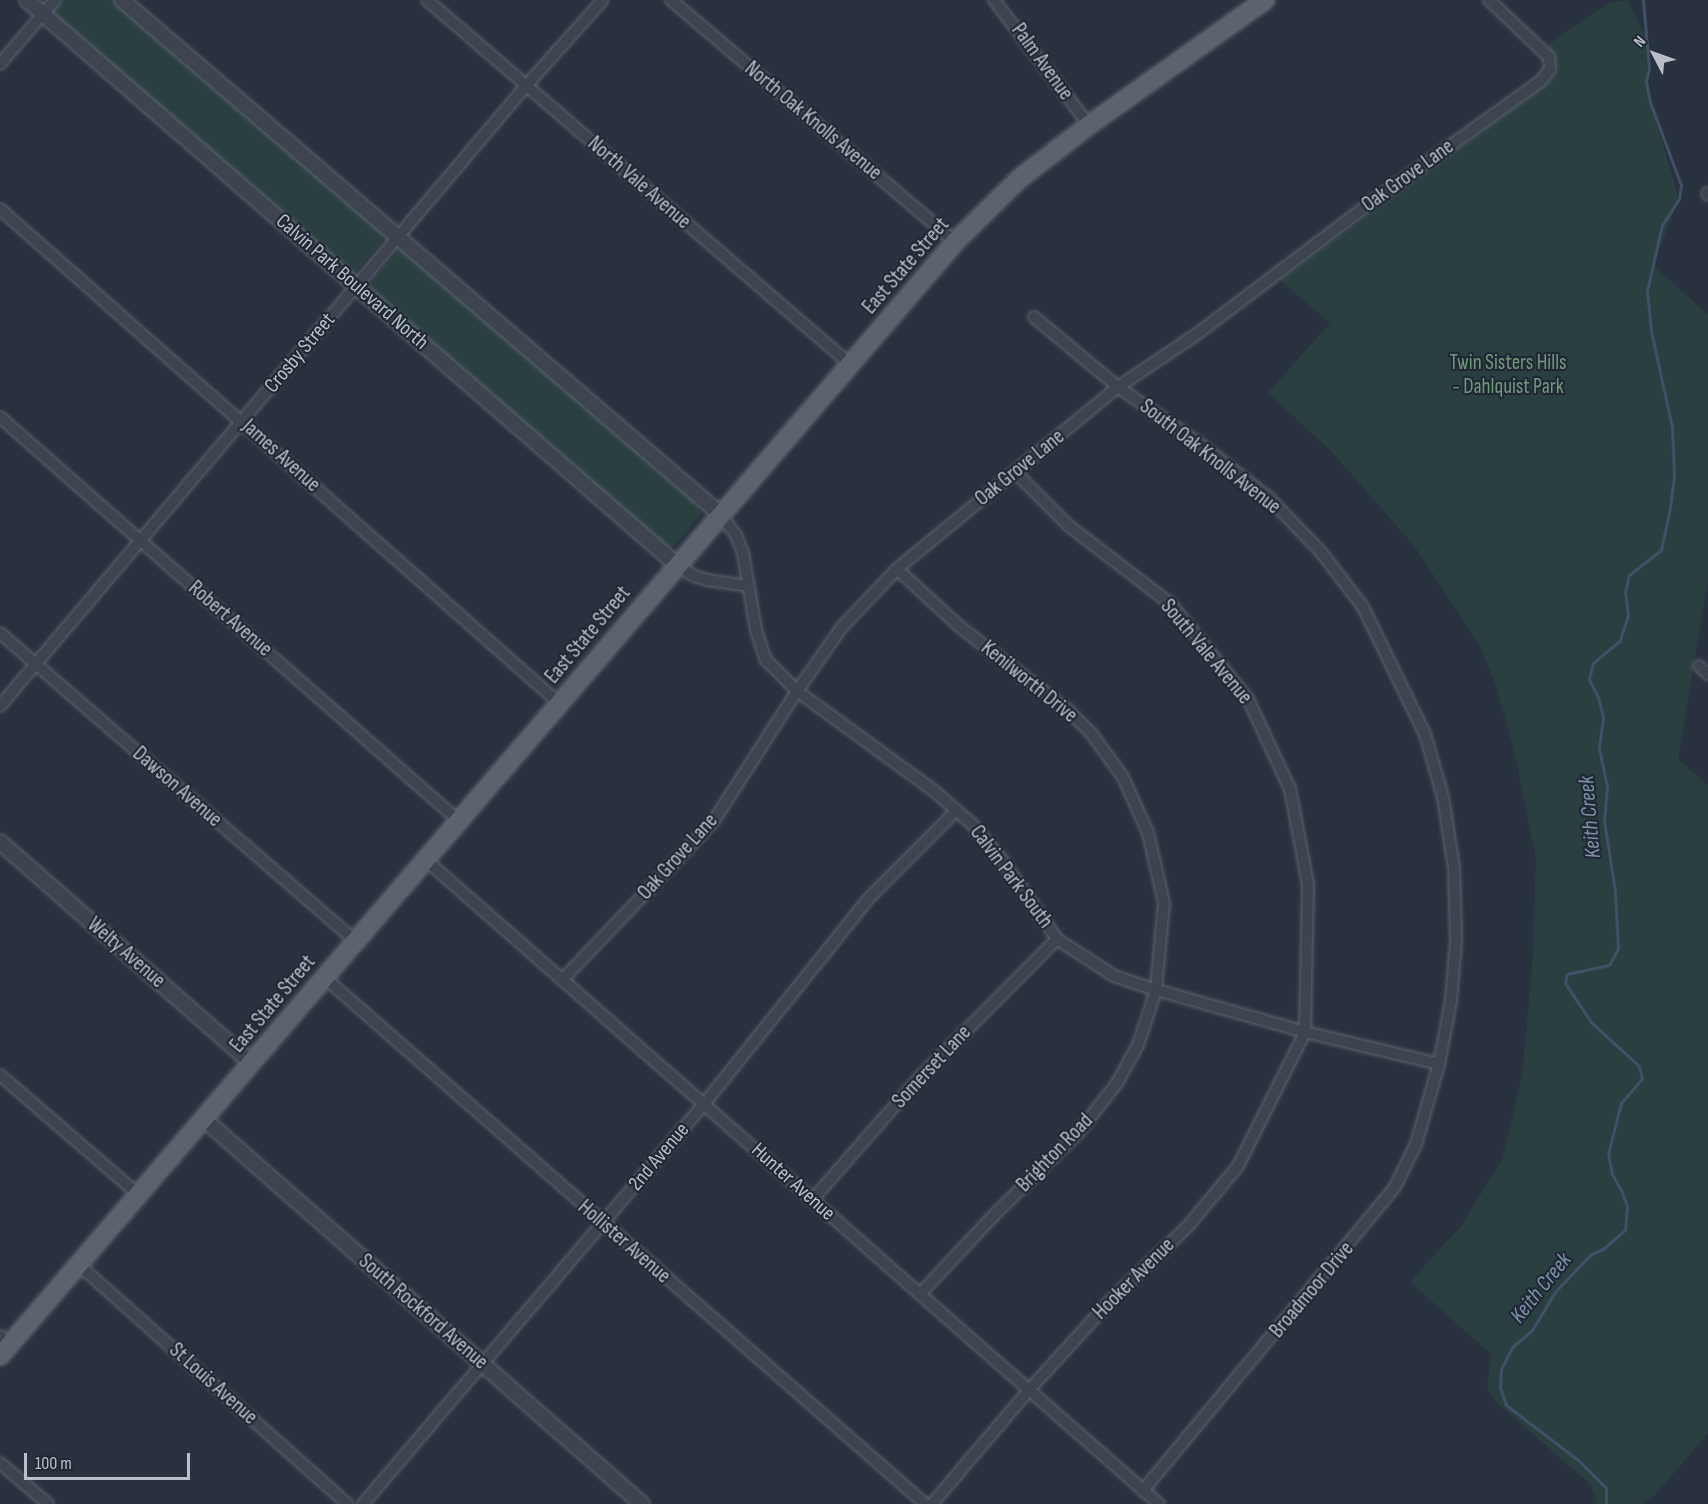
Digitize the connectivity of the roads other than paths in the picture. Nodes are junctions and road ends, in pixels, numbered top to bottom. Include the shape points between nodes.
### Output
1 (27, 0) edge
2 (55, 0) edge
3 (122, 0) edge
4 (427, 0) edge
5 (603, 0) edge
6 (671, 0) edge
7 (994, 0) edge
8 (1489, 0) edge
9 (1259, 2) edge
10 (44, 14) junction
11 (0, 64) edge
12 (526, 86) junction
13 (1089, 125) junction
14 (0, 209) edge
15 (398, 238) junction
16 (955, 242) junction
17 (356, 286) junction
18 (1034, 317) dead end
19 (851, 365) junction
20 (1118, 387) junction
21 (0, 417) edge
22 (243, 421) junction
23 (1015, 472) junction
24 (720, 514) junction
25 (142, 542) junction
26 (676, 564) junction
27 (897, 568) junction
28 (747, 586) junction
29 (0, 633) edge
30 (36, 664) junction
31 (797, 691) junction
32 (560, 704) junction
33 (0, 706) edge
34 (957, 810) junction
35 (460, 822) junction
36 (0, 842) edge
37 (427, 861) junction
38 (1057, 939) junction
39 (355, 940) junction
40 (325, 978) junction
41 (563, 979) junction
42 (1156, 990) junction
43 (1305, 1032) junction
44 (252, 1063) junction
45 (1439, 1064) junction
46 (0, 1075) edge
47 (704, 1104) junction
48 (205, 1120) junction
49 (138, 1194) junction
50 (812, 1200) junction
51 (603, 1224) junction
52 (78, 1264) junction
53 (921, 1294) junction
54 (3, 1345) edge
55 (483, 1364) junction
56 (1029, 1389) junction
57 (0, 1463) edge
58 (1143, 1491) junction
59 (48, 1504) edge
60 (347, 1504) edge
61 (363, 1504) edge
62 (642, 1504) edge
63 (925, 1504) edge
64 (932, 1504) edge
65 (1159, 1504) edge

1 - 10 street, Calvin Park Boulevard North
2 - 10 street
3 - 15 street
4 - 12 street, North Vale Avenue
5 - 12 street, Crosby Street
6 - 16 street, North Oak Knolls Avenue
7 - 13 street, Palm Avenue
8 - 20 street, Oak Grove Lane via 1549,57 1550,69 1541,81 1197,334
9 - 13 main road, East State Street
10 - 11 street
10 - 17 street, Calvin Park Boulevard North
12 - 15 street, Crosby Street
12 - 19 street, North Vale Avenue
13 - 16 main road, East State Street via 1019,179
14 - 22 street, James Avenue
15 - 17 street, Crosby Street
15 - 24 street
16 - 19 main road, East State Street
17 - 22 street, Crosby Street
17 - 26 street, Calvin Park Boulevard North
18 - 20 street, South Oak Knolls Avenue
19 - 24 main road, East State Street
20 - 23 street, Oak Grove Lane
20 - 45 street, South Oak Knolls Avenue via 1269,498 1321,552 1363,607 1401,680 1425,734 1443,797 1454,868 1456,941 1451,1001
21 - 25 street, Robert Avenue
22 - 25 street, Crosby Street
22 - 32 street, James Avenue
23 - 27 street, Oak Grove Lane
23 - 43 street, South Vale Avenue via 1069,526 1172,606 1248,699 1290,789 1308,884
24 - 26 main road, East State Street
24 - 28 street, Calvin Park South via 736,535 743,553
25 - 30 street, Crosby Street
25 - 35 street, Robert Avenue
26 - 28 street via 694,576
26 - 32 main road, East State Street
27 - 31 street, Oak Grove Lane via 842,627
27 - 42 street, Kenilworth Drive via 960,627 1067,709 1123,777 1148,833 1164,903
28 - 31 street, Calvin Park South via 766,660
29 - 30 street, Dawson Avenue
30 - 33 street, Crosby Street
30 - 39 street, Dawson Avenue
31 - 34 street, Calvin Park South
31 - 41 street, Oak Grove Lane via 713,822
32 - 35 main road, East State Street
34 - 38 street, Calvin Park South via 1003,861
34 - 47 street, 2nd Avenue via 869,898
35 - 37 main road, East State Street
36 - 44 street, Welty Avenue
37 - 39 main road, East State Street
37 - 41 street, Hunter Avenue
38 - 42 street, Calvin Park South via 1114,976
38 - 50 street, Somerset Lane via 920,1077
39 - 40 main road, East State Street
40 - 44 main road, East State Street
40 - 51 street, Hollister Avenue
41 - 47 street, Hunter Avenue
42 - 43 street, Calvin Park South
42 - 53 street, Brighton Road via 1138,1045 1117,1083 1078,1133
43 - 45 street, Calvin Park South
43 - 56 street, Hooker Avenue via 1238,1166 1188,1226 1112,1299
44 - 48 main road, East State Street
45 - 58 street, Broadmoor Drive via 1416,1144 1395,1187
46 - 49 street
47 - 50 street, Hunter Avenue
47 - 51 street, 2nd Avenue
48 - 49 main road, East State Street
48 - 55 street, South Rockford Avenue
49 - 52 main road, East State Street
50 - 53 street, Hunter Avenue
51 - 55 street, 2nd Avenue
51 - 63 street, Hollister Avenue
52 - 54 main road, East State Street
52 - 60 street, St Louis Avenue
53 - 56 street, Hunter Avenue
55 - 61 street, 2nd Avenue
55 - 62 street, South Rockford Avenue
56 - 58 street, Hunter Avenue
56 - 64 street, Hooker Avenue
57 - 59 street
58 - 65 street, Hunter Avenue

